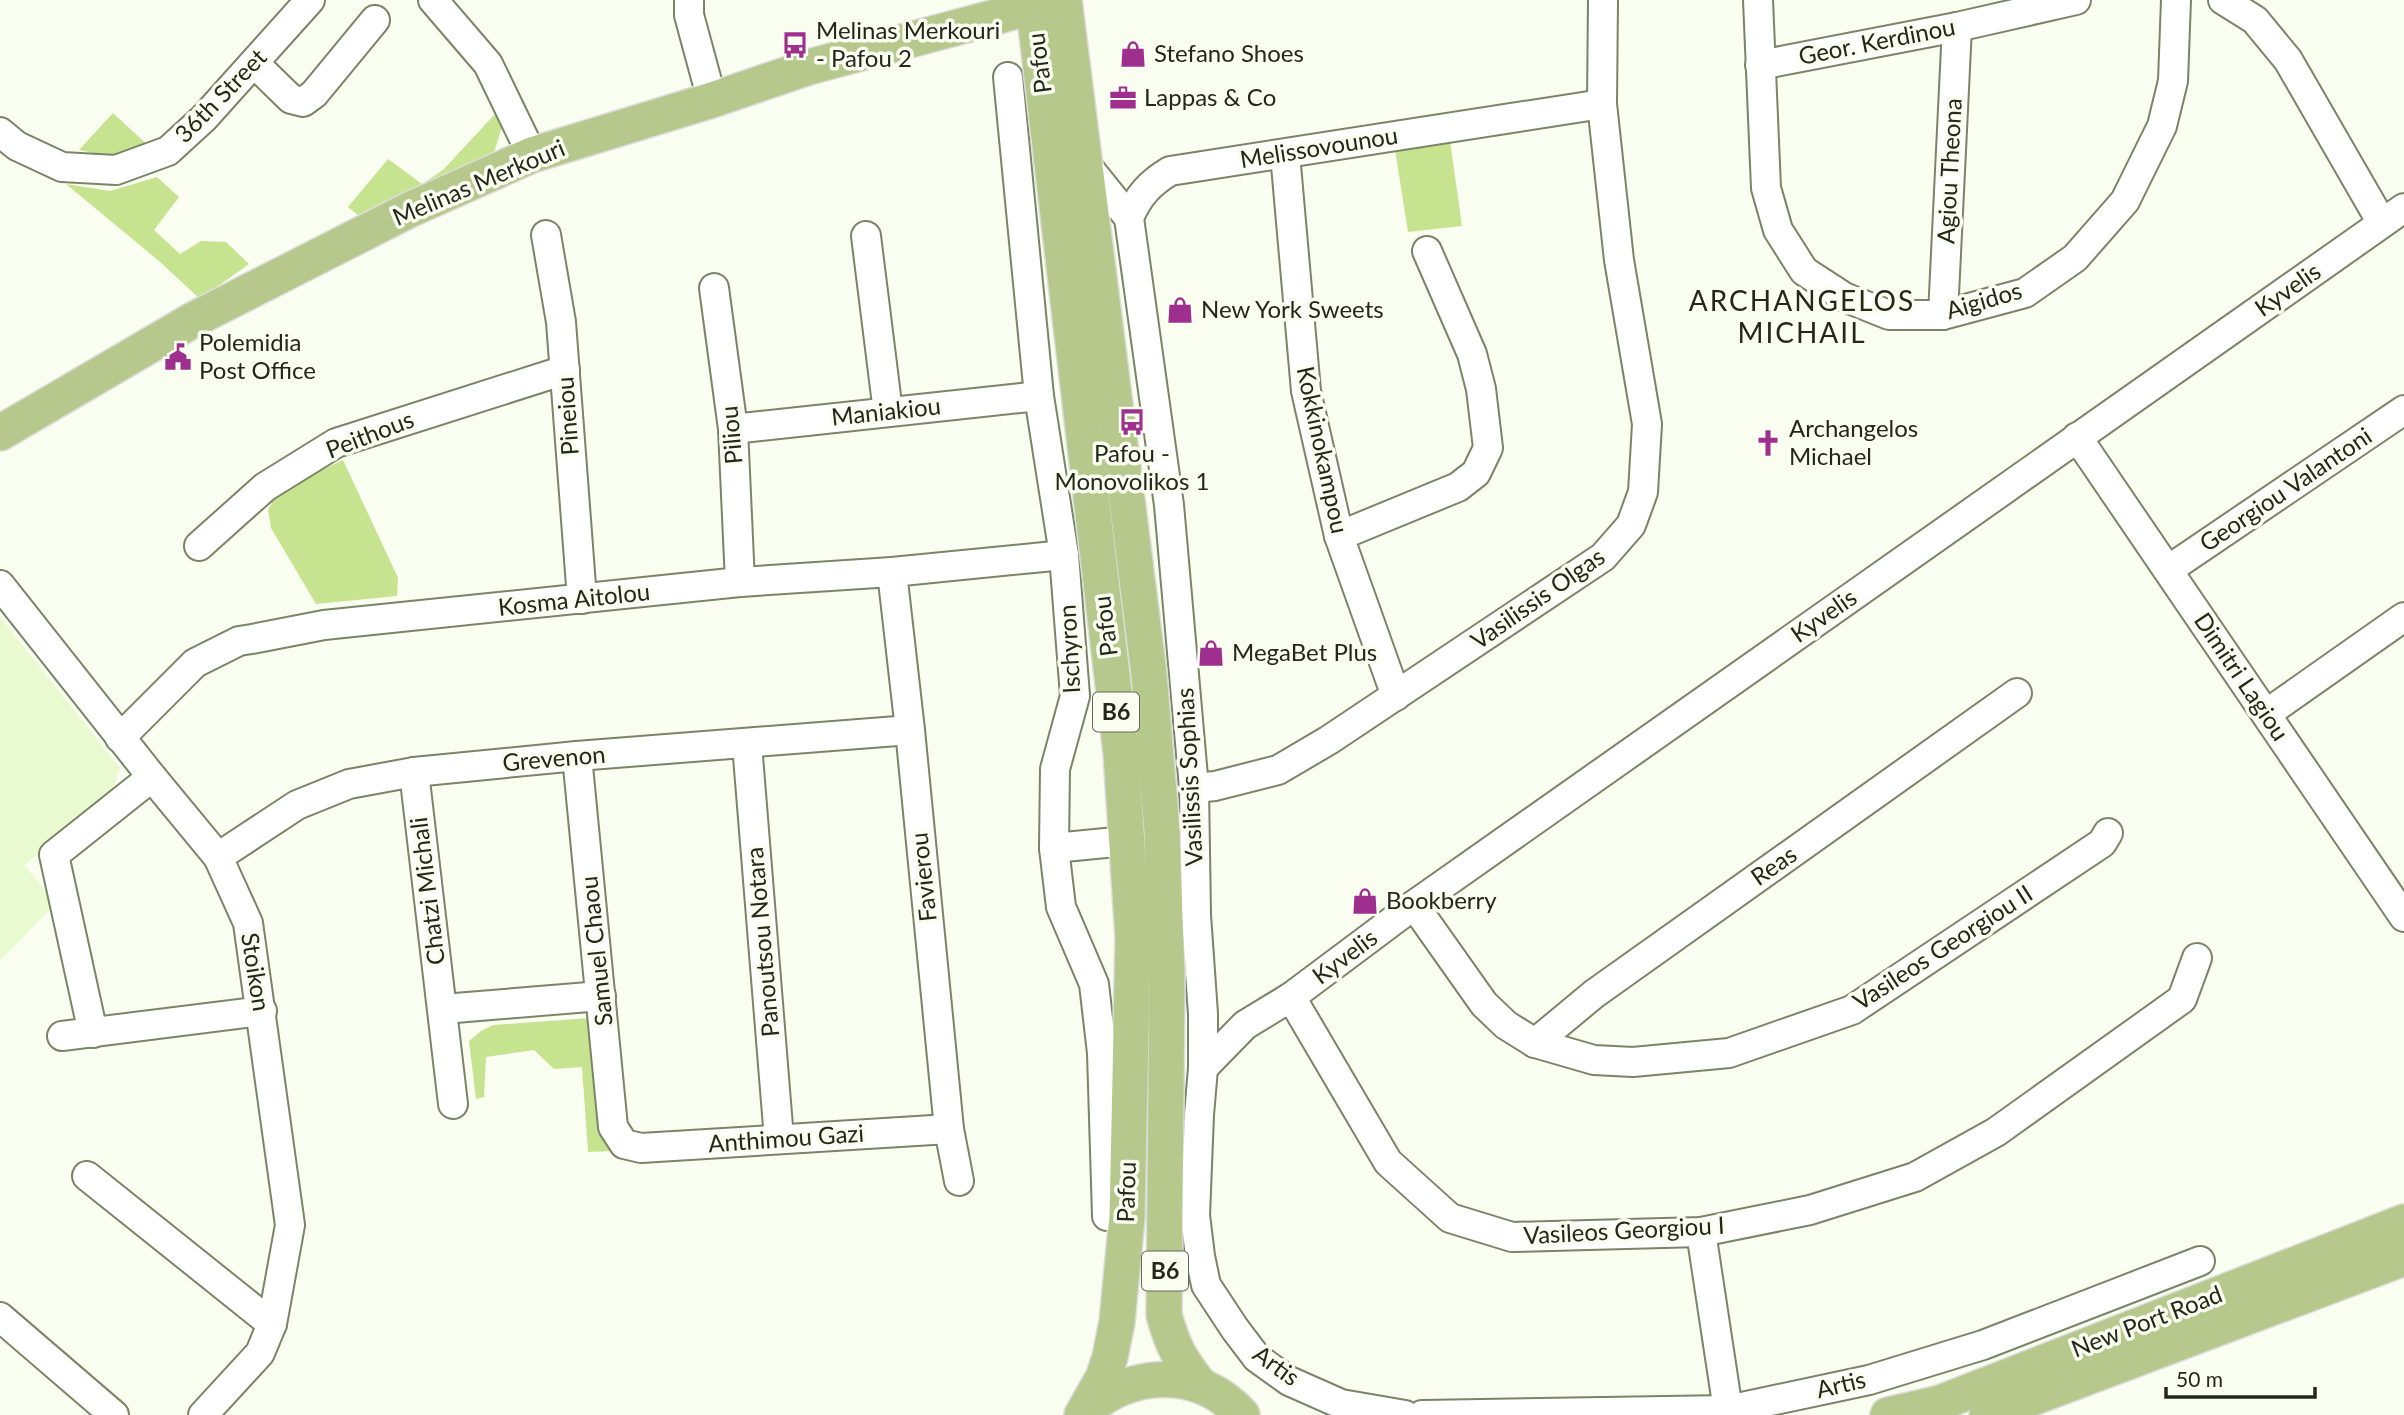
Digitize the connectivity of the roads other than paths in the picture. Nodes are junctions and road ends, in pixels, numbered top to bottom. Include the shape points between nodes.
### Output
1 (310, 0) edge
2 (433, 0) edge
3 (689, 0) edge
4 (1603, 0) edge
5 (1758, 0) edge
6 (2076, 0) edge
7 (2176, 0) edge
8 (2223, 0) edge
9 (1043, 2) edge
10 (375, 20) dead end
11 (1957, 26) junction
12 (254, 63) junction
13 (1760, 65) junction
14 (1008, 76) dead end
15 (712, 100) junction
16 (1602, 104) junction
17 (0, 132) edge
18 (1284, 154) junction
19 (532, 155) junction
20 (1084, 162) junction
21 (2393, 216) edge
22 (1129, 218) junction
23 (547, 234) dead end
24 (866, 236) dead end
25 (1427, 251) dead end
26 (714, 288) dead end
27 (1943, 314) junction
28 (565, 370) junction
29 (1039, 396) junction
30 (2404, 410) edge
31 (888, 412) junction
32 (733, 429) junction
33 (0, 433) edge
34 (2077, 437) junction
35 (1339, 536) junction
36 (199, 546) dead end
37 (1064, 555) junction
38 (2168, 570) junction
39 (892, 572) junction
40 (740, 582) junction
41 (0, 585) edge
42 (582, 599) junction
43 (2401, 624) edge
44 (2017, 693) dead end
45 (1396, 696) junction
46 (2266, 714) junction
47 (910, 730) junction
48 (120, 738) junction
49 (747, 744) junction
50 (577, 756) junction
51 (414, 772) junction
52 (152, 777) junction
53 (1194, 788) junction
54 (2108, 833) dead end
55 (1126, 841) junction
56 (1054, 848) junction
57 (218, 857) junction
58 (1414, 905) junction
59 (2404, 917) edge
60 (2197, 958) dead end
61 (601, 996) junction
62 (1291, 997) junction
63 (443, 1009) junction
64 (262, 1011) junction
65 (1203, 1014) junction
66 (1245, 1026) junction
67 (93, 1033) junction
68 (62, 1036) dead end
69 (1535, 1043) junction
70 (1203, 1068) junction
71 (453, 1104) dead end
72 (1199, 1115) junction
73 (949, 1129) junction
74 (779, 1139) junction
75 (624, 1144) joint
76 (1167, 1145) junction
77 (87, 1176) dead end
78 (959, 1181) dead end
79 (1107, 1216) dead end
80 (2404, 1222) edge
81 (1701, 1231) junction
82 (2404, 1258) edge
83 (2200, 1261) dead end
84 (0, 1317) edge
85 (272, 1324) junction
86 (1235, 1329) joint
87 (1201, 1386) junction
88 (1728, 1410) junction
89 (1243, 1414) edge
90 (114, 1415) edge
91 (203, 1415) edge
92 (1082, 1415) edge
93 (1405, 1415) edge
94 (1422, 1415) edge
95 (1888, 1415) edge
96 (1987, 1415) edge

1 - 12 street, 36th Street
2 - 19 street via 488,64
3 - 15 street
4 - 16 street, Vasilissis Olgas
5 - 13 street, Aigidos
6 - 11 street, Geor. Kerdinou
7 - 27 street, Aigidos via 2173,81 2162,127 2124,201 2075,258 2025,293
8 - 21 street via 2255,20 2288,60
9 - 15 main road, Melinas Merkouri via 809,66
9 - 20 main road, Pafou / B6
9 - 55 main road, Pafou / B6 via 1121,753
10 - 12 street via 303,102 291,99
11 - 13 street, Geor. Kerdinou
11 - 27 street, Agiou Theona
12 - 17 street, 36th Street via 168,151 116,170 62,167 17,146
13 - 27 street, Aigidos via 1766,188 1778,230 1804,271 1844,297 1889,315
14 - 29 street, Ischyron
15 - 19 main road, Melinas Merkouri
16 - 18 street, Melissovounou
16 - 45 street, Vasilissis Olgas via 1619,260 1647,424 1643,492 1631,525 1603,557
18 - 22 street, Melissovounou via 1170,171 1144,191
18 - 35 street, Kokkinokampou via 1306,391
19 - 33 main road, Melinas Merkouri via 409,210 193,320
20 - 22 street
20 - 76 main road, Pafou / B6 via 1149,674 1162,830
21 - 34 street, Kyvelis
22 - 53 street, Vasilissis Sophias via 1169,505
23 - 28 street, Pineiou
24 - 31 street
25 - 35 street via 1472,354 1488,449 1476,473 1458,487
26 - 32 street, Piliou
28 - 36 street, Peithous via 336,443 265,487
28 - 42 street, Pineiou
29 - 31 street, Maniakiou
29 - 37 street, Ischyron
30 - 38 street, Georgiou Valantoni
31 - 32 street, Maniakiou
32 - 40 street, Piliou
34 - 38 street, Dimitri Lagiou
34 - 58 street, Kyvelis
35 - 45 street, Kokkinokampou
37 - 39 street, Kosma Aitolou
37 - 56 street, Ischyron via 1075,696 1055,769
38 - 46 street, Dimitri Lagiou
39 - 40 street, Kosma Aitolou
39 - 47 street, Favierou
40 - 42 street, Kosma Aitolou
41 - 48 street, Stoikon
42 - 48 street, Kosma Aitolou via 324,625 239,641 195,663
43 - 46 street
44 - 69 street, Reas via 1605,986
45 - 53 street, Vasilissis Olgas via 1278,770
46 - 59 street, Dimitri Lagiou
47 - 49 street, Grevenon
47 - 73 street, Favierou
48 - 52 street, Stoikon
49 - 50 street, Grevenon
49 - 74 street, Panoutsou Notara
50 - 51 street, Grevenon
50 - 61 street, Samuel Chaou
51 - 57 street, Grevenon via 349,784 297,805
51 - 63 street, Chatzi Michali
52 - 57 street, Stoikon
52 - 67 street via 54,855
53 - 65 street, Vasilissis Sophias
54 - 69 street, Vasileos Georgiou II via 2102,843 1852,1010 1729,1053 1633,1062 1594,1060
55 - 56 street
55 - 92 main road, Pafou / B6 via 1133,938 1127,1217 1110,1357
56 - 79 street, Ischyron via 1061,907 1094,984 1102,1053
57 - 64 street, Stoikon via 248,923
58 - 62 street, Kyvelis
58 - 69 street, Vasileos Georgiou II via 1484,1003 1506,1025
60 - 81 street, Vasileos Georgiou I via 2182,999 1996,1132 1915,1178 1810,1210
61 - 63 street
61 - 75 street, Samuel Chaou via 614,1126
62 - 66 street, Kyvelis
62 - 81 street, Vasileos Georgiou I via 1388,1163 1450,1218 1512,1237
63 - 71 street, Chatzi Michali
64 - 67 street
64 - 85 street, Stoikon via 290,1225
65 - 66 street
65 - 70 street, Vasilissis Sophias
66 - 70 street, Kyvelis
67 - 68 street
70 - 72 street, Vasilissis Sophias
72 - 76 street
72 - 86 street, Vasilissis Sophias via 1195,1215 1199,1256 1206,1285
73 - 74 street, Anthimou Gazi
73 - 78 street, Favierou
74 - 75 street, Anthimou Gazi via 641,1148
76 - 87 main road, Pafou / B6 via 1164,1315 1171,1342
77 - 85 street
80 - 95 main road, New Port Road via 1940,1403
81 - 88 street
82 - 96 main road, New Port Road
83 - 88 street, Artis via 1983,1345 1869,1380
84 - 90 street
85 - 91 street, Stoikon via 260,1353
86 - 93 street, Artis via 1256,1358 1290,1381 1341,1404
87 - 89 main road, B6
87 - 92 main road, B6 via 1150,1380 1124,1386
88 - 94 street, Artis

